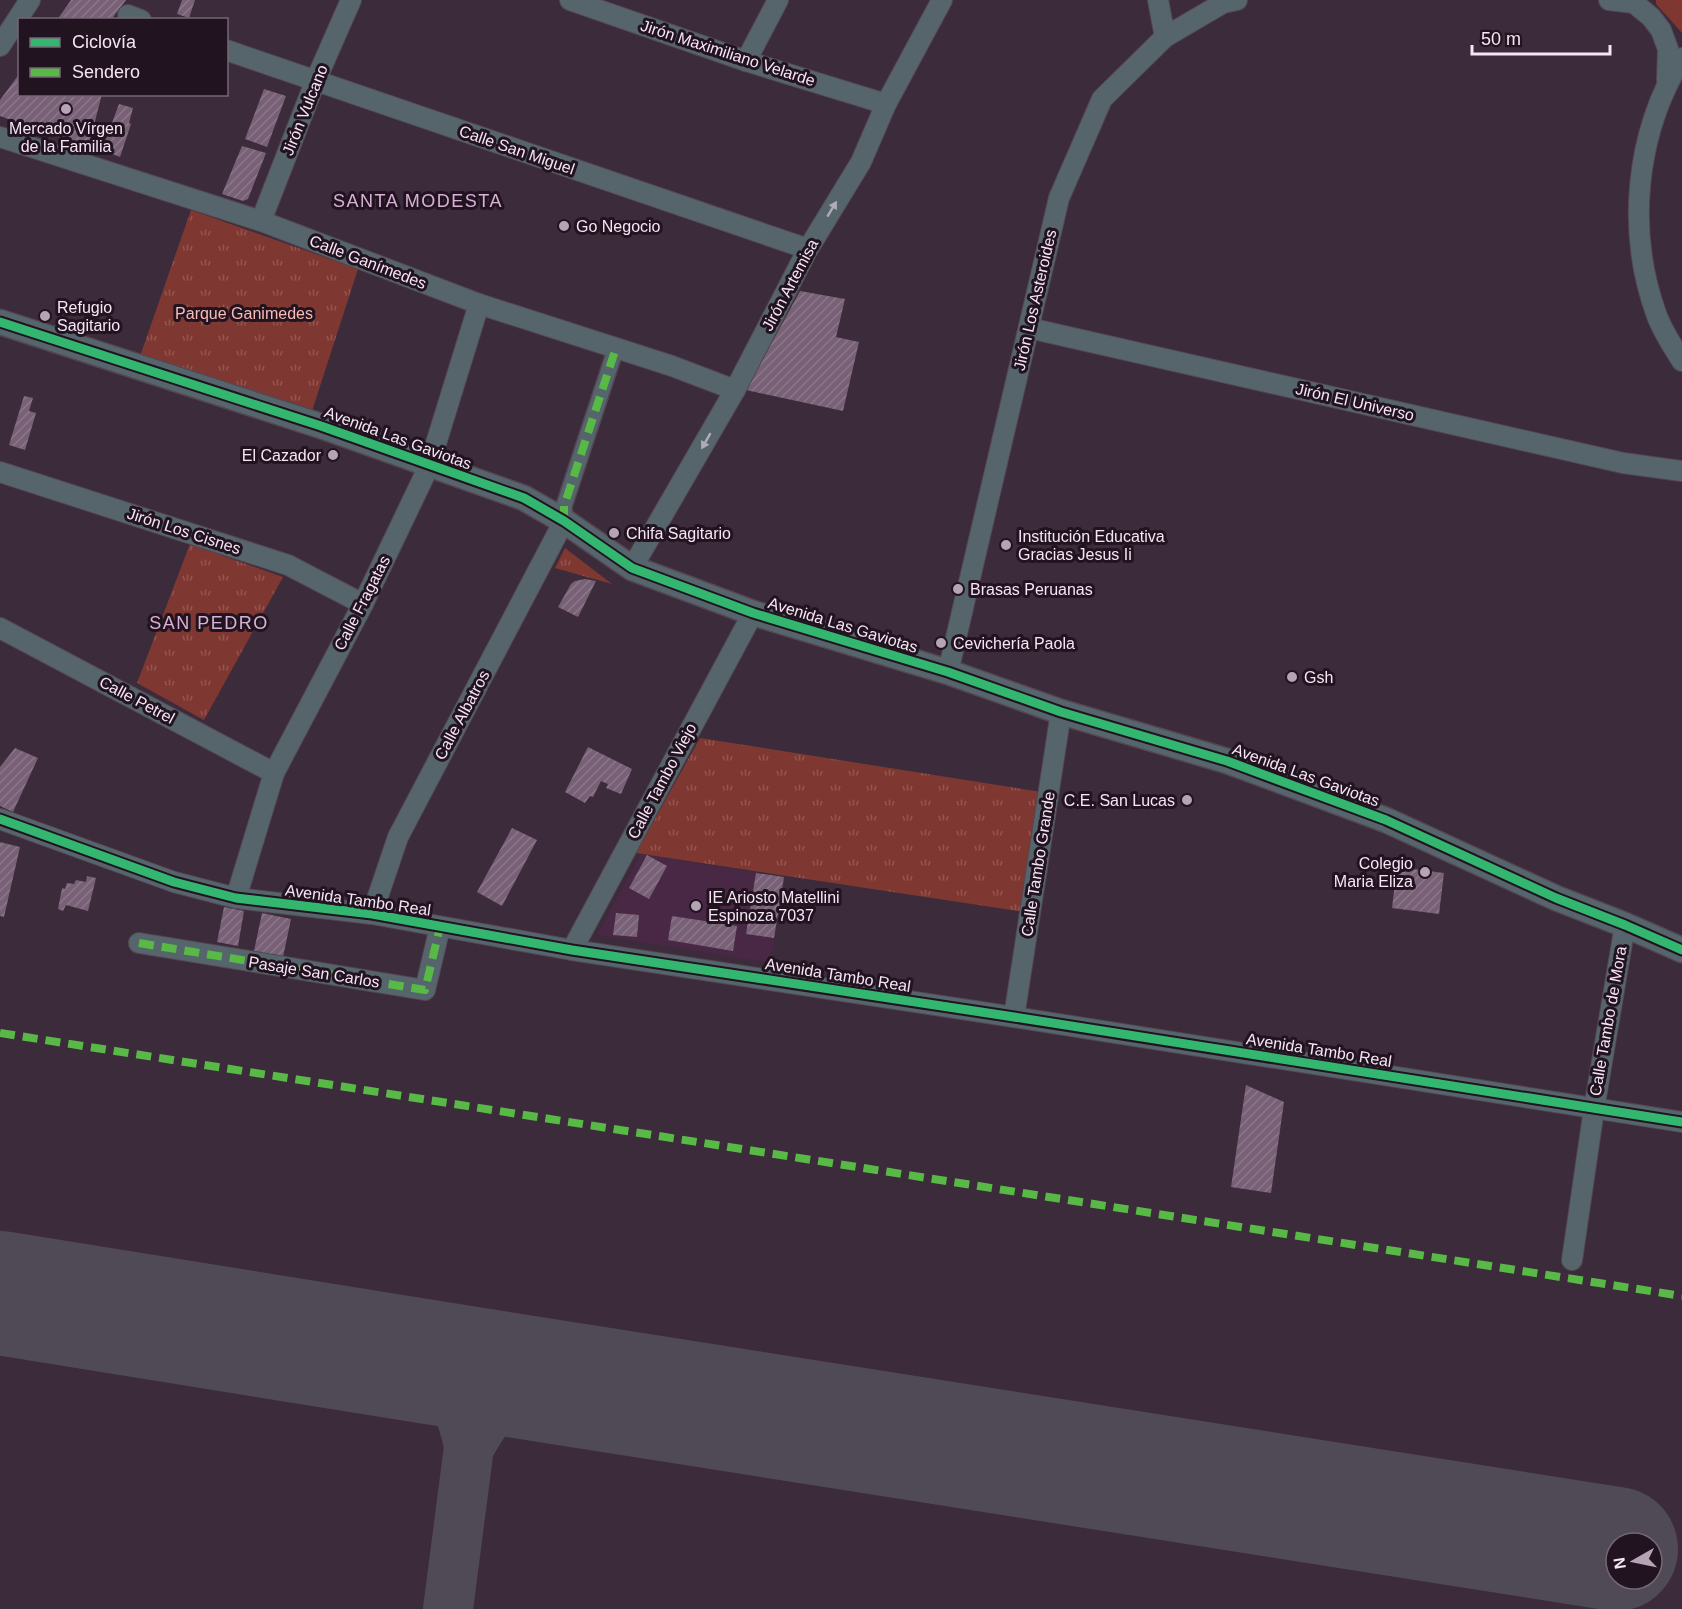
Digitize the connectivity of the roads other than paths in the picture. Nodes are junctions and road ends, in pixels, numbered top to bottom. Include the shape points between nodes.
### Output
1 (30, 0) edge
2 (351, 0) edge
3 (570, 0) edge
4 (778, 0) edge
5 (942, 0) edge
6 (1158, 0) edge
7 (1237, 0) edge
8 (1610, 0) edge
9 (18, 18) edge
10 (18, 18) edge
11 (1165, 37) junction
12 (0, 46) edge
13 (228, 51) edge
14 (1682, 58) edge
15 (746, 61) junction
16 (315, 82) junction
17 (1667, 82) junction
18 (886, 104) junction
19 (0, 137) edge
20 (261, 221) junction
21 (808, 249) junction
22 (479, 304) junction
23 (0, 322) edge
24 (1029, 328) junction
25 (616, 348) junction
26 (1682, 361) edge
27 (735, 390) junction
28 (429, 466) junction
29 (0, 471) edge
30 (1682, 471) edge
31 (564, 521) junction
32 (632, 568) junction
33 (363, 604) junction
34 (753, 613) junction
35 (0, 628) edge
36 (948, 672) junction
37 (1061, 712) junction
38 (274, 773) junction
39 (0, 819) edge
40 (236, 898) junction
41 (372, 914) junction
42 (1625, 925) junction
43 (440, 927) junction
44 (139, 943) dead end
45 (572, 950) junction
46 (1682, 950) edge
47 (1014, 1017) junction
48 (1593, 1108) junction
49 (1682, 1122) edge
50 (1572, 1260) dead end

1 - 10 street
2 - 16 street, Jirón Vulcano
3 - 15 street, Jirón Maximiliano Velarde
4 - 15 street
5 - 18 street, Jirón Artemisa
6 - 11 street
7 - 11 street, Jirón Los Asteroides via 1223,3
8 - 17 street via 1634,3 1661,30 1668,49
9 - 12 street
11 - 24 street, Jirón Los Asteroides via 1102,99 1059,198
13 - 16 street, Calle San Miguel
14 - 17 street
15 - 18 street, Jirón Maximiliano Velarde
16 - 20 street, Jirón Vulcano
16 - 21 street, Calle San Miguel
17 - 26 street via 1640,179 1638,224 1645,273 1658,318
21 -> 18 street, Jirón Artemisa via 861,162
19 - 20 street, Calle Ganímedes
20 - 22 street, Calle Ganímedes
21 - 27 street, Jirón Artemisa
22 - 25 street, Calle Ganímedes
22 - 28 street, Calle Fragatas
23 - 28 street, Avenida Las Gaviotas via 321,426
24 - 30 street, Jirón El Universo via 1623,463
24 - 36 street, Jirón Los Asteroides
25 - 27 street, Calle Ganímedes
25 - 31 street via 564,506
27 -> 32 street, Jirón Artemisa
28 - 31 street, Avenida Las Gaviotas via 524,498
28 - 33 street, Calle Fragatas
29 - 33 street, Jirón Los Cisnes via 288,565
31 - 32 street, Avenida Las Gaviotas
31 - 41 street, Calle Albatros via 398,837
32 - 34 street, Avenida Las Gaviotas
33 - 38 street, Calle Fragatas
34 - 36 street, Avenida Las Gaviotas
34 - 45 street, Calle Tambo Viejo
35 - 38 street, Calle Petrel
36 - 37 street, Avenida Las Gaviotas
37 - 42 street, Avenida Las Gaviotas via 1227,761 1376,816
37 - 47 street, Calle Tambo Grande
38 - 40 street, Calle Fragatas
39 - 40 street, Avenida Tambo Real via 174,882
40 - 41 street, Avenida Tambo Real
41 - 43 street, Avenida Tambo Real
42 - 46 street, Avenida Las Gaviotas
42 - 48 street, Calle Tambo de Mora
43 - 44 street, Pasaje San Carlos via 425,990
43 - 45 street, Avenida Tambo Real
45 - 47 street, Avenida Tambo Real
47 - 48 street, Avenida Tambo Real
48 - 49 street, Avenida Tambo Real
48 - 50 street, Calle Tambo de Mora

